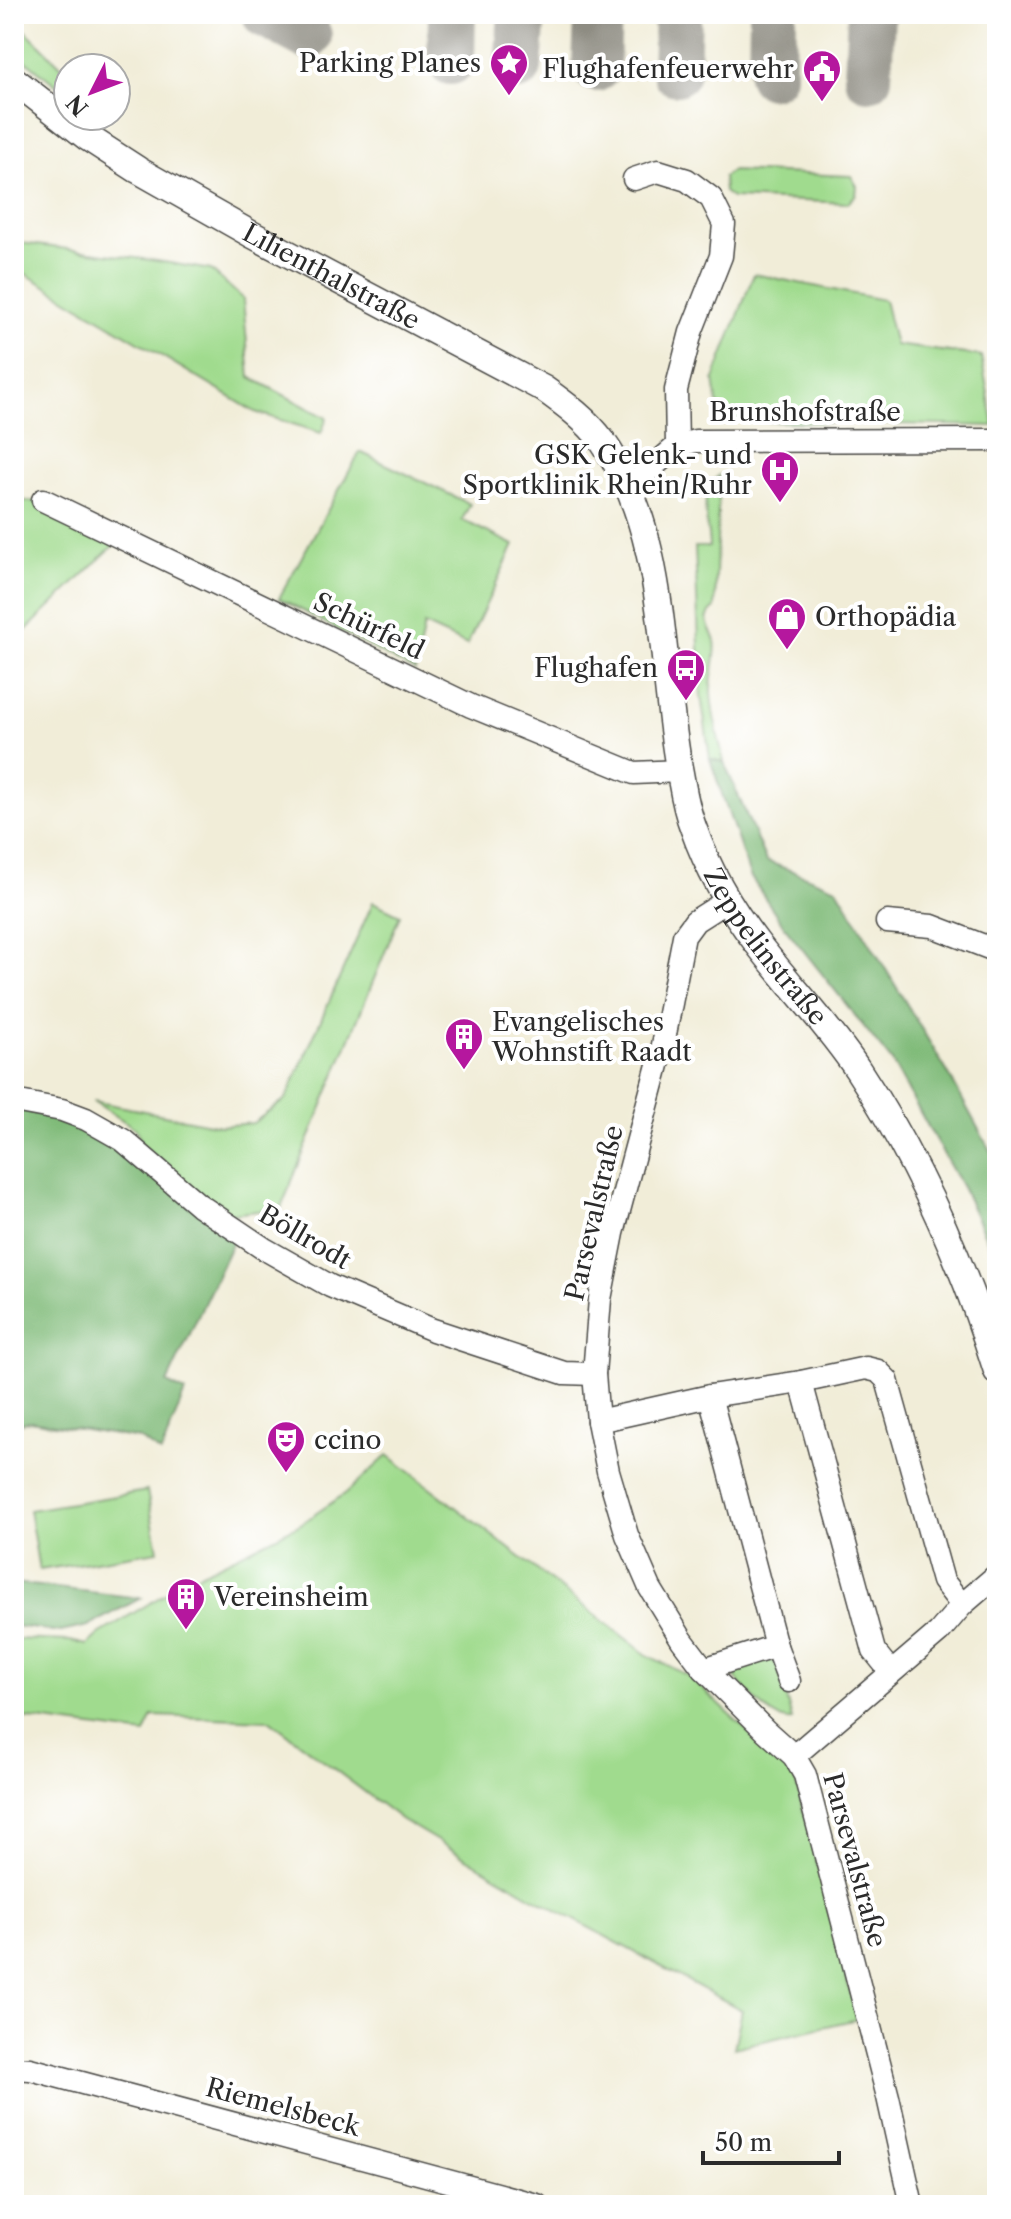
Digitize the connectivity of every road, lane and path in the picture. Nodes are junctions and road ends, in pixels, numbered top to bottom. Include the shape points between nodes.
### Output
1 (14, 80) edge
2 (634, 179) dead end
3 (997, 440) edge
4 (677, 446) junction
5 (629, 487) junction
6 (43, 500) dead end
7 (680, 771) junction
8 (728, 900) junction
9 (887, 922) dead end
10 (997, 951) edge
11 (14, 1101) edge
12 (997, 1371) edge
13 (594, 1374) junction
14 (801, 1382) junction
15 (710, 1396) junction
16 (598, 1421) junction
17 (997, 1575) edge
18 (962, 1605) junction
19 (776, 1646) junction
20 (704, 1669) junction
21 (891, 1672) junction
22 (789, 1681) dead end
23 (794, 1756) junction
24 (14, 2068) edge
25 (537, 2205) edge
26 (912, 2205) edge

1 - 5 main road, Lilienthalstraße via 138,170 544,389 602,440
2 - 4 street via 658,171 687,180 711,198 724,224 721,256 691,332 676,390
3 - 4 street, Brunshofstraße via 736,439
4 - 5 street, Brunshofstraße
5 - 7 main road, Zeppelinstraße via 646,540
6 - 7 street, Schürfeld via 471,706 634,773
7 - 8 main road, Zeppelinstraße via 693,827
8 - 12 main road, Zeppelinstraße via 858,1070 925,1183
8 - 13 street, Parsevalstraße via 695,921 684,936 662,1050 608,1259
9 - 10 street via 932,926
11 - 13 street, Böllrodt via 62,1110 123,1140 199,1205 330,1286 433,1330 564,1373
13 - 16 street, Parsevalstraße
14 - 15 street
14 - 18 street via 866,1368 887,1380 943,1581
14 - 21 street via 874,1651
15 - 16 street
15 - 19 street
16 - 20 street, Parsevalstraße via 627,1535 650,1588
17 - 18 street
18 - 21 street
19 - 20 street
19 - 22 street
20 - 23 street, Parsevalstraße
21 - 23 street
23 - 26 street, Parsevalstraße via 805,1775
24 - 25 street, Riemelsbeck via 156,2101

